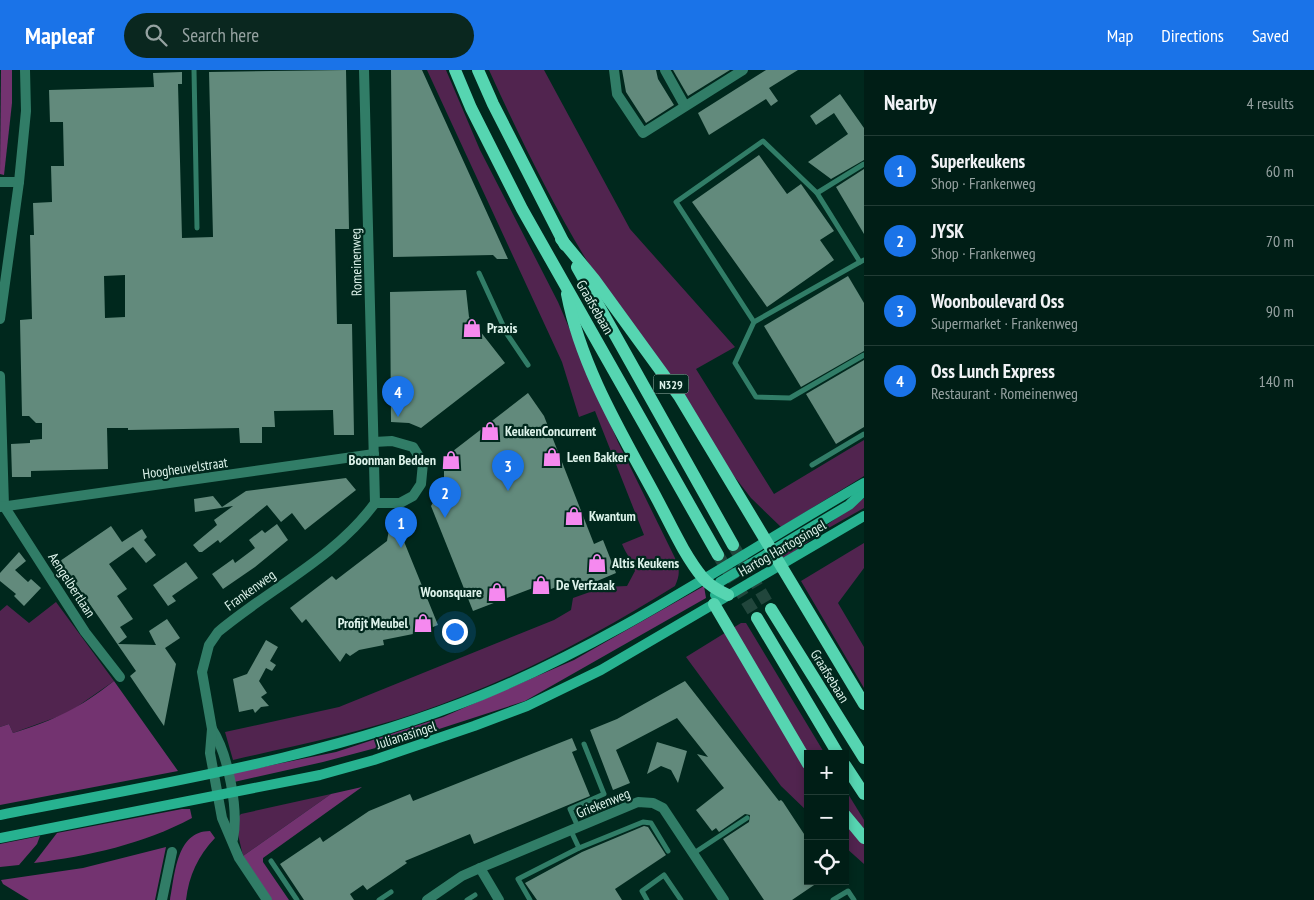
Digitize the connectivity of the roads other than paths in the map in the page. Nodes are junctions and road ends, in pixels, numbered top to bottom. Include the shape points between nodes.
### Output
1 (25, 70) edge
2 (194, 70) edge
3 (364, 70) edge
4 (455, 70) edge
5 (478, 70) edge
6 (614, 70) edge
7 (665, 70) edge
8 (743, 70) edge
9 (685, 106) junction
10 (864, 164) edge
11 (0, 182) edge
12 (19, 182) junction
13 (817, 193) junction
14 (197, 228) dead end
15 (561, 239) junction
16 (862, 261) edge
17 (479, 273) dead end
18 (565, 284) junction
19 (0, 319) edge
20 (754, 322) junction
21 (864, 354) edge
22 (528, 365) dead end
23 (0, 376) edge
24 (864, 434) edge
25 (374, 442) junction
26 (374, 454) junction
27 (812, 465) dead end
28 (864, 483) edge
29 (864, 491) edge
30 (375, 504) junction
31 (2, 506) edge
32 (864, 516) edge
33 (733, 545) tunnel mouth
34 (769, 546) junction
35 (718, 555) tunnel mouth
36 (780, 566) junction
37 (704, 579) junction
38 (716, 589) junction
39 (728, 595) junction
40 (714, 604) junction
41 (771, 609) tunnel mouth
42 (757, 618) tunnel mouth
43 (120, 677) dead end
44 (864, 704) edge
45 (212, 730) junction
46 (584, 744) dead end
47 (836, 750) edge
48 (804, 757) edge
49 (864, 758) edge
50 (227, 770) junction
51 (849, 771) edge
52 (214, 773) junction
53 (230, 792) junction
54 (218, 794) junction
55 (864, 794) edge
56 (0, 815) edge
57 (747, 818) dead end
58 (849, 820) edge
59 (574, 829) junction
60 (0, 838) edge
61 (864, 838) edge
62 (233, 840) junction
63 (579, 848) junction
64 (668, 850) dead end
65 (172, 852) dead end
66 (694, 853) junction
67 (271, 862) dead end
68 (480, 868) junction
69 (391, 892) dead end
70 (475, 895) dead end
71 (162, 900) edge
72 (267, 900) edge
73 (297, 900) edge
74 (379, 900) edge
75 (427, 900) edge
76 (467, 900) edge
77 (499, 900) edge
78 (530, 900) edge
79 (647, 900) edge
80 (681, 900) edge
81 (724, 900) edge
82 (833, 900) edge
83 (854, 900) edge

1 - 12 street via 26,111
2 - 14 lane
3 - 25 street, Romeinenweg
4 - 18 main road, Graafsebaan via 522,208
5 - 15 main road, Graafsebaan / N329
6 - 9 street via 618,94 643,133
7 - 9 street
8 - 9 street
10 - 13 lane
11 - 12 street
12 - 19 street
13 - 16 lane
13 - 20 lane via 763,141 676,202
15 - 33 main road, Graafsebaan / N329
15 - 34 main road, N329 via 679,396
16 - 20 lane
17 - 22 lane via 506,334
18 - 35 main road, Graafsebaan
18 - 37 main road via 572,322 607,404
20 - 21 lane via 735,363 756,397 790,398
23 - 31 street
24 - 27 lane
25 - 26 street, Romeinenweg
25 - 30 street via 392,441 414,447 423,464 421,484 413,496 400,504
26 - 30 street
26 - 31 street, Hoogheuvelstraat
28 - 34 main road, Hartog Hartogsingel
29 - 34 main road, Hartog Hartogsingel via 849,505
30 - 45 street, Frankenweg via 359,525 337,544 218,632 210,644 202,672
31 - 43 street, Aengelbertlaan via 85,632
32 - 36 main road, Hartog Hartogsingel
34 - 36 main road, N329
34 - 37 main road, Julianasingel
34 - 38 main road via 720,582
36 - 39 main road, Hartog Hartogsingel
36 - 44 main road, N329
37 - 38 main road
37 - 50 main road, Julianasingel via 574,652 483,694 356,739
38 - 39 main road
38 - 40 main road
39 - 40 main road, Hartog Hartogsingel
40 - 48 main road
40 - 53 main road, Julianasingel via 601,670 527,706 374,760 320,775
41 - 49 main road, Graafsebaan
42 - 47 main road
45 - 50 street, Frankenweg via 223,751
45 - 52 street, Frankenweg via 209,742
46 - 59 lane via 604,794 570,809
50 - 52 main road, Julianasingel
50 - 53 street, Frankenweg
51 - 55 main road
52 - 54 street, Frankenweg
52 - 56 main road, Julianasingel
53 - 54 main road, Julianasingel
53 - 62 street via 234,815
54 - 60 main road, Julianasingel
54 - 62 street via 222,818
57 - 66 lane
58 - 61 main road
59 - 63 lane
59 - 66 street, Griekenweg via 638,802 653,803 663,808
59 - 68 street, Griekenweg
62 - 72 street via 239,858
63 - 64 lane via 643,822 651,823
63 - 78 lane via 518,879
65 - 71 street
66 - 81 street, Griekenweg
67 - 73 lane
68 - 75 street, Griekenweg
68 - 77 street
69 - 74 lane
70 - 76 lane
79 - 80 lane via 642,891 664,875
82 - 83 lane via 848,891

